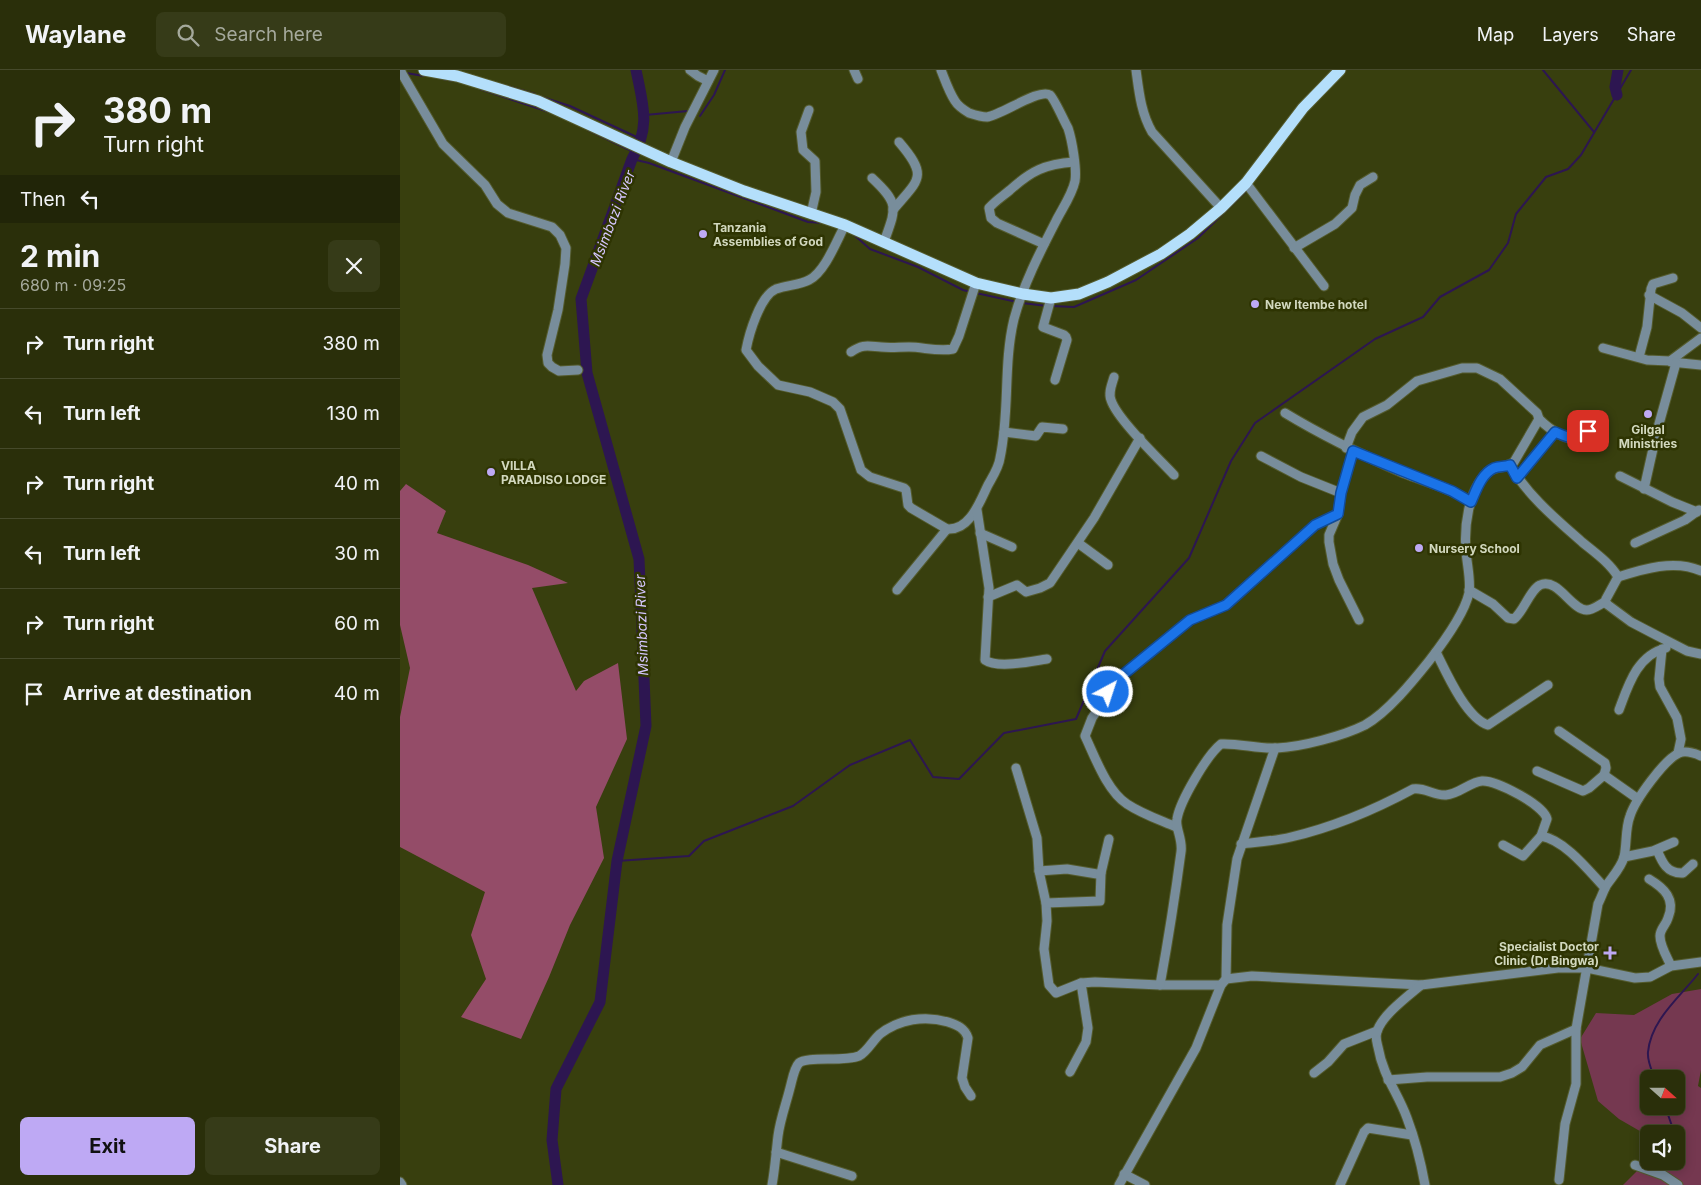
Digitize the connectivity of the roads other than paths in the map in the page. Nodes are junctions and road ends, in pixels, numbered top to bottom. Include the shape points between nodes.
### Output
1 (401, 70) edge
2 (424, 70) edge
3 (690, 70) edge
4 (714, 70) edge
5 (854, 70) edge
6 (941, 70) edge
7 (1136, 70) edge
8 (1340, 70) edge
9 (460, 73) edge
10 (858, 79) dead end
11 (708, 81) junction
12 (809, 110) dead end
13 (899, 142) dead end
14 (671, 162) junction
15 (1074, 162) junction
16 (1373, 176) dead end
17 (872, 178) dead end
18 (1246, 183) junction
19 (1221, 208) junction
20 (893, 210) junction
21 (811, 214) junction
22 (845, 225) junction
23 (884, 242) junction
24 (1044, 244) junction
25 (1294, 248) junction
26 (1673, 278) dead end
27 (976, 283) junction
28 (1324, 286) dead end
29 (1023, 294) junction
30 (1650, 294) junction
31 (1051, 298) junction
32 (1701, 328) edge
33 (1701, 338) edge
34 (1603, 348) dead end
35 (851, 352) dead end
36 (1639, 357) junction
37 (1673, 362) junction
38 (1701, 365) edge
39 (578, 370) dead end
40 (1114, 377) dead end
41 (1055, 380) dead end
42 (1285, 413) dead end
43 (1539, 419) junction
44 (1592, 423) dead end
45 (1063, 430) dead end
46 (1004, 432) junction
47 (1555, 432) junction
48 (1140, 438) junction
49 (1349, 449) junction
50 (1261, 456) dead end
51 (1510, 465) junction
52 (1174, 475) dead end
53 (1620, 476) dead end
54 (1517, 478) junction
55 (1644, 489) junction
56 (1341, 493) junction
57 (1471, 502) junction
58 (977, 510) junction
59 (1699, 510) edge
60 (1338, 514) junction
61 (947, 528) junction
62 (980, 533) junction
63 (1078, 543) junction
64 (1635, 544) dead end
65 (1012, 547) dead end
66 (1108, 564) dead end
67 (1701, 570) edge
68 (1618, 577) junction
69 (896, 590) dead end
70 (1469, 590) junction
71 (988, 597) junction
72 (1605, 602) junction
73 (1359, 620) dead end
74 (1676, 645) junction
75 (1662, 649) junction
76 (1436, 652) junction
77 (1701, 654) edge
78 (1047, 659) dead end
79 (1548, 686) dead end
80 (1619, 710) dead end
81 (1559, 731) dead end
82 (1275, 748) junction
83 (1678, 753) junction
84 (1701, 756) edge
85 (1016, 768) dead end
86 (1538, 771) dead end
87 (1604, 775) junction
88 (1638, 799) junction
89 (1176, 826) junction
90 (1541, 836) junction
91 (1109, 839) dead end
92 (1674, 842) dead end
93 (1241, 844) junction
94 (1503, 845) dead end
95 (1657, 850) junction
96 (1624, 858) junction
97 (1693, 864) dead end
98 (1039, 871) junction
99 (1101, 873) junction
100 (1649, 879) dead end
101 (1605, 888) junction
102 (1046, 904) junction
103 (1701, 962) edge
104 (1671, 966) junction
105 (1587, 968) junction
106 (1224, 982) junction
107 (1081, 983) junction
108 (1160, 985) junction
109 (1421, 985) junction
110 (1576, 1029) junction
111 (1377, 1031) junction
112 (1070, 1072) dead end
113 (1314, 1073) dead end
114 (1388, 1080) junction
115 (971, 1096) dead end
116 (1412, 1135) junction
117 (776, 1152) junction
118 (1635, 1165) dead end
119 (1124, 1174) junction
120 (852, 1176) dead end
121 (1559, 1180) dead end
122 (772, 1185) edge
123 (1119, 1185) edge
124 (1145, 1185) edge
125 (1340, 1185) edge
126 (1425, 1185) edge
127 (1678, 1185) edge

1 - 39 street via 443,144 485,184 497,204 508,213 552,227 560,235 566,248 565,264 548,363 560,370
2 - 9 main road
3 - 11 street
4 - 11 street
5 - 10 street
6 - 15 street via 955,102 974,115 994,115 1035,96 1044,93 1050,96 1067,128
7 - 19 street via 1141,106 1152,132
8 - 18 main road via 1303,108
9 - 14 main road via 538,101
11 - 14 street
12 - 21 street via 801,132 803,150 815,161 816,192
13 - 20 street via 912,157 918,175 915,186
14 - 21 main road
15 - 24 street via 1073,188
15 - 24 street via 1055,163 1033,172 989,208 996,223
16 - 25 street via 1360,185 1352,208 1334,224
17 - 20 street via 887,193
18 - 19 main road
18 - 25 street
19 - 31 main road via 1190,234 1137,268 1079,294
20 - 23 street
21 - 22 main road
22 - 23 main road
22 - 61 street via 826,261 810,280 773,290 767,297 749,334 746,350 778,386 810,392 833,402 840,409 861,470 870,478 904,488 908,505
23 - 27 main road
24 - 29 street
25 - 28 street
26 - 30 street via 1653,284
27 - 29 main road
27 - 35 street via 952,349 864,345
29 - 31 main road
29 - 46 street via 1008,349
30 - 32 street
30 - 36 street via 1647,327
31 - 41 street via 1043,327 1066,336
33 - 37 street
34 - 36 street
36 - 37 street
37 - 38 street
37 - 55 street
40 - 48 street via 1110,398
42 - 49 street
43 - 47 street
43 - 49 street via 1537,413 1500,379 1477,368 1462,368 1417,382 1387,405 1363,417 1358,422
43 - 51 street
44 - 47 street via 1580,438
45 - 46 street via 1042,428 1036,436
46 - 58 street via 1000,460
47 - 54 street
48 - 52 street
48 - 63 street
49 - 56 street
49 - 57 street via 1452,491
50 - 56 street
51 - 54 street
51 - 57 street via 1492,469 1486,474
53 - 55 street
54 - 68 street
55 - 59 street
56 - 60 street
57 - 70 street via 1466,549
58 - 61 street via 960,526
58 - 62 street
59 - 64 street
60 - 73 street via 1330,535 1330,552 1338,580
60 - 89 street via 1315,525 1226,605 1190,620 1119,678 1092,718 1085,736 1114,792 1126,804
61 - 69 street
62 - 65 street
62 - 71 street via 989,579
63 - 66 street
63 - 71 street via 1050,583 1026,592 1017,585
67 - 68 street via 1686,566 1648,568
68 - 72 street
70 - 72 street via 1514,619 1538,586 1543,584 1552,586 1582,609 1588,610
70 - 76 street via 1462,612
71 - 78 street via 985,660 1000,664
72 - 74 street via 1632,622
74 - 75 street
74 - 77 street
75 - 80 street via 1637,668
75 - 83 street via 1658,679 1677,718 1681,739
76 - 79 street via 1464,702 1476,718 1488,725
76 - 82 street via 1388,706 1365,725 1326,739
81 - 87 street via 1605,763
82 - 89 street via 1221,744 1214,749 1186,797
82 - 93 street
83 - 84 street
83 - 88 street
85 - 98 street via 1037,838
86 - 87 street via 1583,790
87 - 88 street
88 - 96 street via 1626,831
89 - 108 street via 1181,852
90 - 93 street via 1547,818 1543,810 1509,790 1484,781 1445,795 1412,789 1340,822 1290,837
90 - 94 street via 1523,856
90 - 101 street via 1576,857
91 - 99 street
92 - 95 street
93 - 106 street via 1228,925
95 - 96 street
95 - 97 street via 1663,864 1673,871 1683,872
96 - 101 street
98 - 99 street via 1067,869
98 - 102 street
99 - 102 street via 1100,901
100 - 104 street via 1667,892 1669,918 1660,934
101 - 105 street via 1598,904
102 - 107 street via 1044,949 1049,985 1056,993
103 - 104 street
104 - 105 street via 1650,977 1635,978
105 - 109 street via 1558,968
105 - 110 street
106 - 108 street
106 - 109 street via 1252,976
106 - 119 street via 1196,1048
107 - 108 street
107 - 112 street via 1088,1028 1086,1042
109 - 111 street via 1389,1014
110 - 114 street via 1540,1045 1522,1067 1500,1077
110 - 121 street via 1576,1084 1565,1124
111 - 113 street via 1344,1044
111 - 114 street via 1380,1059
114 - 116 street via 1405,1112
115 - 117 street via 962,1078 968,1038 962,1027 928,1018 907,1020 881,1034 858,1056 835,1060 809,1059 798,1064
116 - 125 street via 1368,1128
116 - 126 street
117 - 120 street
117 - 122 street
118 - 127 street via 1663,1175
119 - 123 street
119 - 124 street

